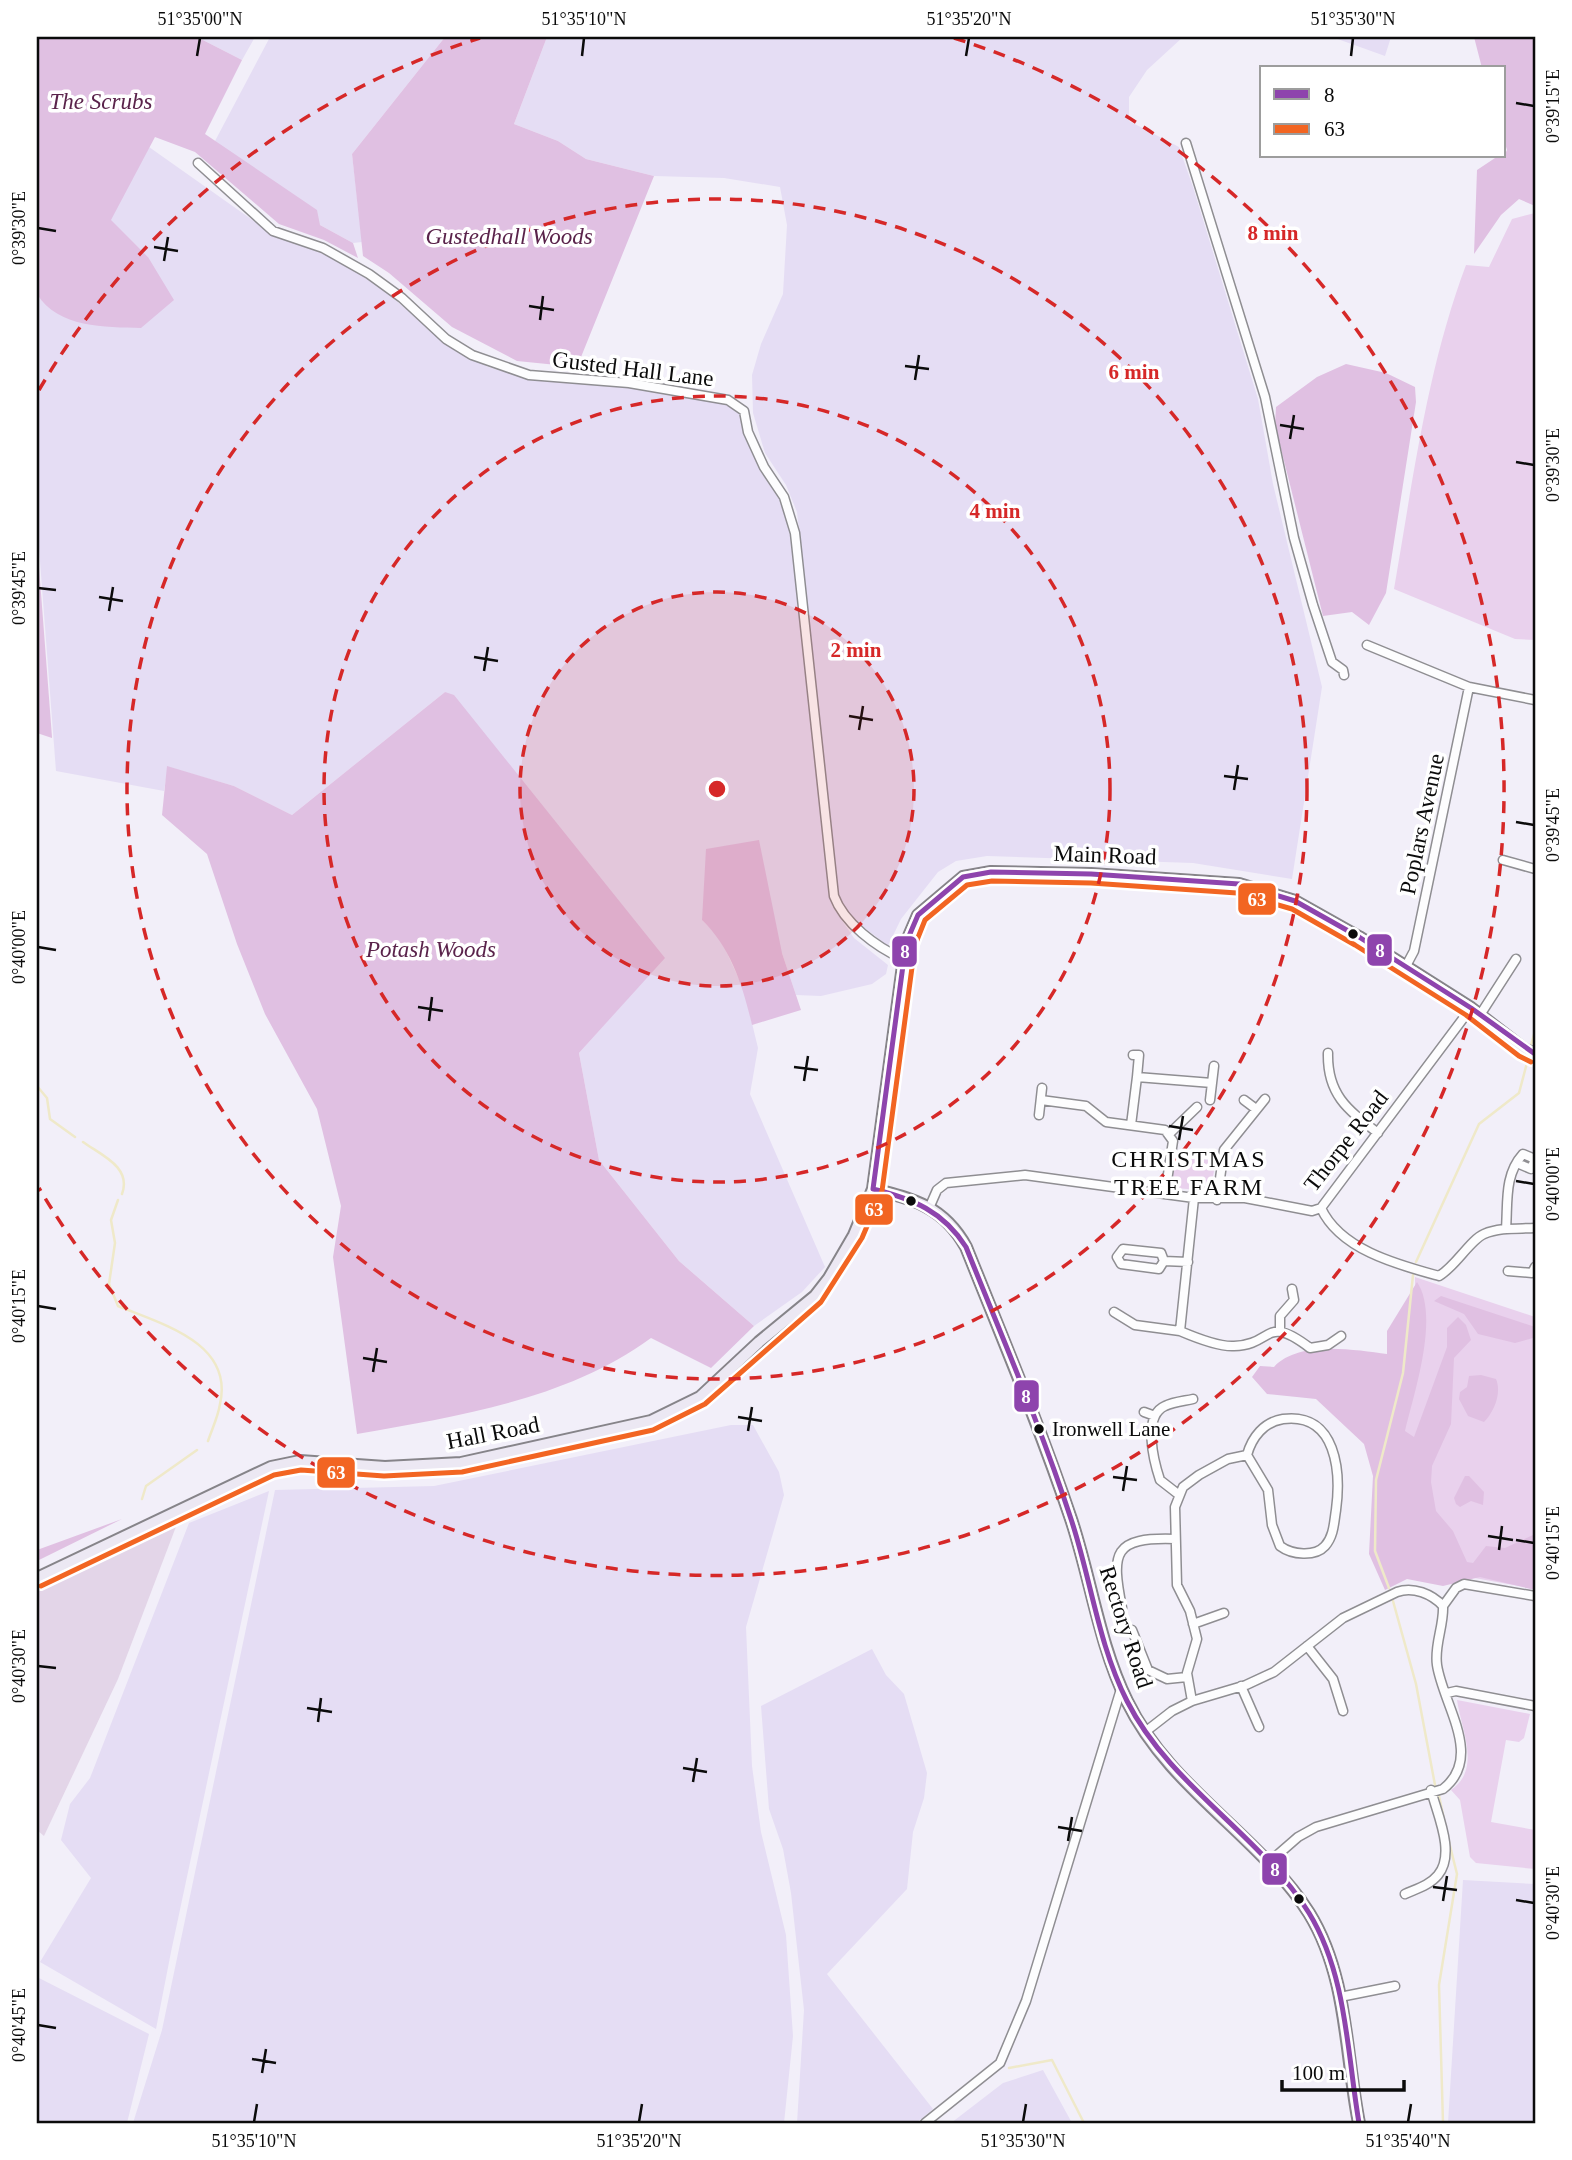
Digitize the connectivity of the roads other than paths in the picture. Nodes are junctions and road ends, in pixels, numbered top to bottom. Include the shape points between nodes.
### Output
1 (1186, 143) dead end
2 (198, 163) dead end
3 (1367, 645) dead end
4 (1344, 675) dead end
5 (1469, 687) junction
6 (1535, 699) edge
7 (1503, 860) dead end
8 (1535, 869) edge
9 (903, 959) junction
10 (1517, 959) dead end
11 (1406, 966) junction
12 (1475, 1012) junction
13 (1328, 1053) dead end
14 (1535, 1054) edge
15 (1133, 1055) dead end
16 (1214, 1066) dead end
17 (1137, 1077) junction
18 (1212, 1083) junction
19 (1042, 1087) dead end
20 (1265, 1099) dead end
21 (1041, 1100) junction
22 (1210, 1100) dead end
23 (1244, 1100) dead end
24 (1197, 1107) dead end
25 (1256, 1109) junction
26 (1039, 1115) dead end
27 (1131, 1125) junction
28 (1378, 1133) junction
29 (1169, 1134) junction
30 (1517, 1163) junction
31 (1533, 1170) edge
32 (873, 1189) junction
33 (1166, 1194) junction
34 (1194, 1198) junction
35 (1216, 1200) junction
36 (930, 1206) junction
37 (1321, 1208) junction
38 (1535, 1228) edge
39 (1506, 1229) junction
40 (1164, 1261) junction
41 (1188, 1262) junction
42 (1535, 1267) edge
43 (1508, 1271) dead end
44 (1292, 1289) dead end
45 (1114, 1312) dead end
46 (1180, 1331) junction
47 (1280, 1331) junction
48 (1341, 1336) dead end
49 (1193, 1399) dead end
50 (1144, 1412) dead end
51 (1155, 1416) junction
52 (1247, 1455) junction
53 (1178, 1494) junction
54 (1175, 1539) junction
55 (37, 1578) edge
56 (1535, 1596) edge
57 (1443, 1606) junction
58 (1122, 1608) dead end
59 (1224, 1614) dead end
60 (1193, 1624) junction
61 (1132, 1630) dead end
62 (1307, 1646) junction
63 (1187, 1677) junction
64 (1241, 1686) junction
65 (1121, 1689) junction
66 (1447, 1693) junction
67 (1192, 1701) junction
68 (1535, 1706) edge
69 (1343, 1711) dead end
70 (1133, 1713) junction
71 (1114, 1715) junction
72 (1259, 1727) dead end
73 (1145, 1732) junction
74 (1431, 1790) junction
75 (1267, 1864) junction
76 (1405, 1894) dead end
77 (1395, 1986) dead end
78 (1340, 1997) junction
79 (925, 2123) edge
80 (1359, 2123) edge

1 - 4 street via 1265,397 1310,594 1330,657
2 - 9 street, Gusted Hall Lane via 273,230 323,248 369,274 446,339 481,359 529,375 629,383 727,400 744,411 748,432 784,496 795,533 834,896 839,911 887,952
3 - 5 street
5 - 6 street
5 - 11 street, Poplars Avenue via 1414,951
7 - 8 street
9 - 11 main road, Main Road via 918,915 941,893 963,877 1016,873 1239,884 1295,901
9 - 32 main road, Main Road
10 - 12 street, Thorpe Road
11 - 12 main road, Main Road
12 - 14 main road, Main Road
12 - 28 street, Thorpe Road
13 - 28 street via 1327,1071 1343,1105
15 - 17 street via 1139,1055
16 - 18 street
17 - 18 street
17 - 27 street
18 - 22 street
19 - 21 street
20 - 25 street
21 - 26 street
21 - 27 street via 1080,1104 1106,1122
23 - 25 street
24 - 29 street
25 - 35 street via 1224,1150
27 - 29 street
28 - 37 street, Thorpe Road
29 - 33 street via 1173,1141
30 - 31 street
30 - 31 street via 1523,1154 1529,1155 1535,1159
30 - 39 street via 1507,1189
32 - 36 main road, Rectory Road
32 - 55 main road, Hall Road via 842,1257 815,1296 700,1397 675,1412 607,1432 461,1463 385,1467 300,1461 271,1467
33 - 34 street, Thorpe Road
33 - 36 street, Thorpe Road via 1025,1175 946,1183
34 - 35 street, Thorpe Road
34 - 41 street
35 - 37 street, Thorpe Road via 1245,1198 1312,1212
36 - 65 main road, Rectory Road via 958,1231 981,1283 1072,1522
37 - 39 street via 1326,1218 1377,1256 1440,1276 1482,1234
38 - 39 street
40 - 40 street via 1159,1269 1121,1264 1116,1257 1123,1248 1161,1253
40 - 41 street
41 - 46 street
42 - 43 street via 1532,1273
44 - 47 street via 1294,1300 1280,1316
45 - 46 street via 1135,1325
46 - 47 street via 1234,1346
47 - 48 street via 1310,1348 1328,1345
49 - 51 street via 1164,1406
50 - 51 street
51 - 53 street via 1157,1471 1164,1485
52 - 52 street via 1258,1434 1280,1420 1308,1424 1326,1437 1336,1454 1338,1482 1333,1530 1321,1549 1305,1553 1280,1546 1268,1490
52 - 53 street via 1214,1466
53 - 54 street
54 - 58 street via 1145,1538 1126,1546 1115,1569
54 - 60 street via 1177,1585
56 - 57 street via 1464,1584
57 - 62 street via 1429,1594 1403,1589 1343,1618
57 - 66 street via 1437,1662
59 - 60 street
60 - 63 street via 1197,1639
61 - 63 street via 1147,1670 1167,1679
62 - 64 street via 1274,1672
62 - 69 street via 1334,1679
63 - 67 street
64 - 67 street
64 - 72 street
65 - 70 main road, Rectory Road
65 - 71 street
66 - 68 street
66 - 74 street via 1462,1757 1457,1776 1443,1789
67 - 73 street
70 - 71 street
70 - 73 main road, Rectory Road
71 - 79 street via 1026,2001 1000,2063
73 - 75 main road, Rectory Road via 1201,1799
74 - 75 street via 1315,1828
74 - 76 street via 1444,1841 1443,1864 1429,1882
75 - 78 main road, Rectory Road via 1298,1897 1320,1933
77 - 78 street
78 - 80 main road, Rectory Road

